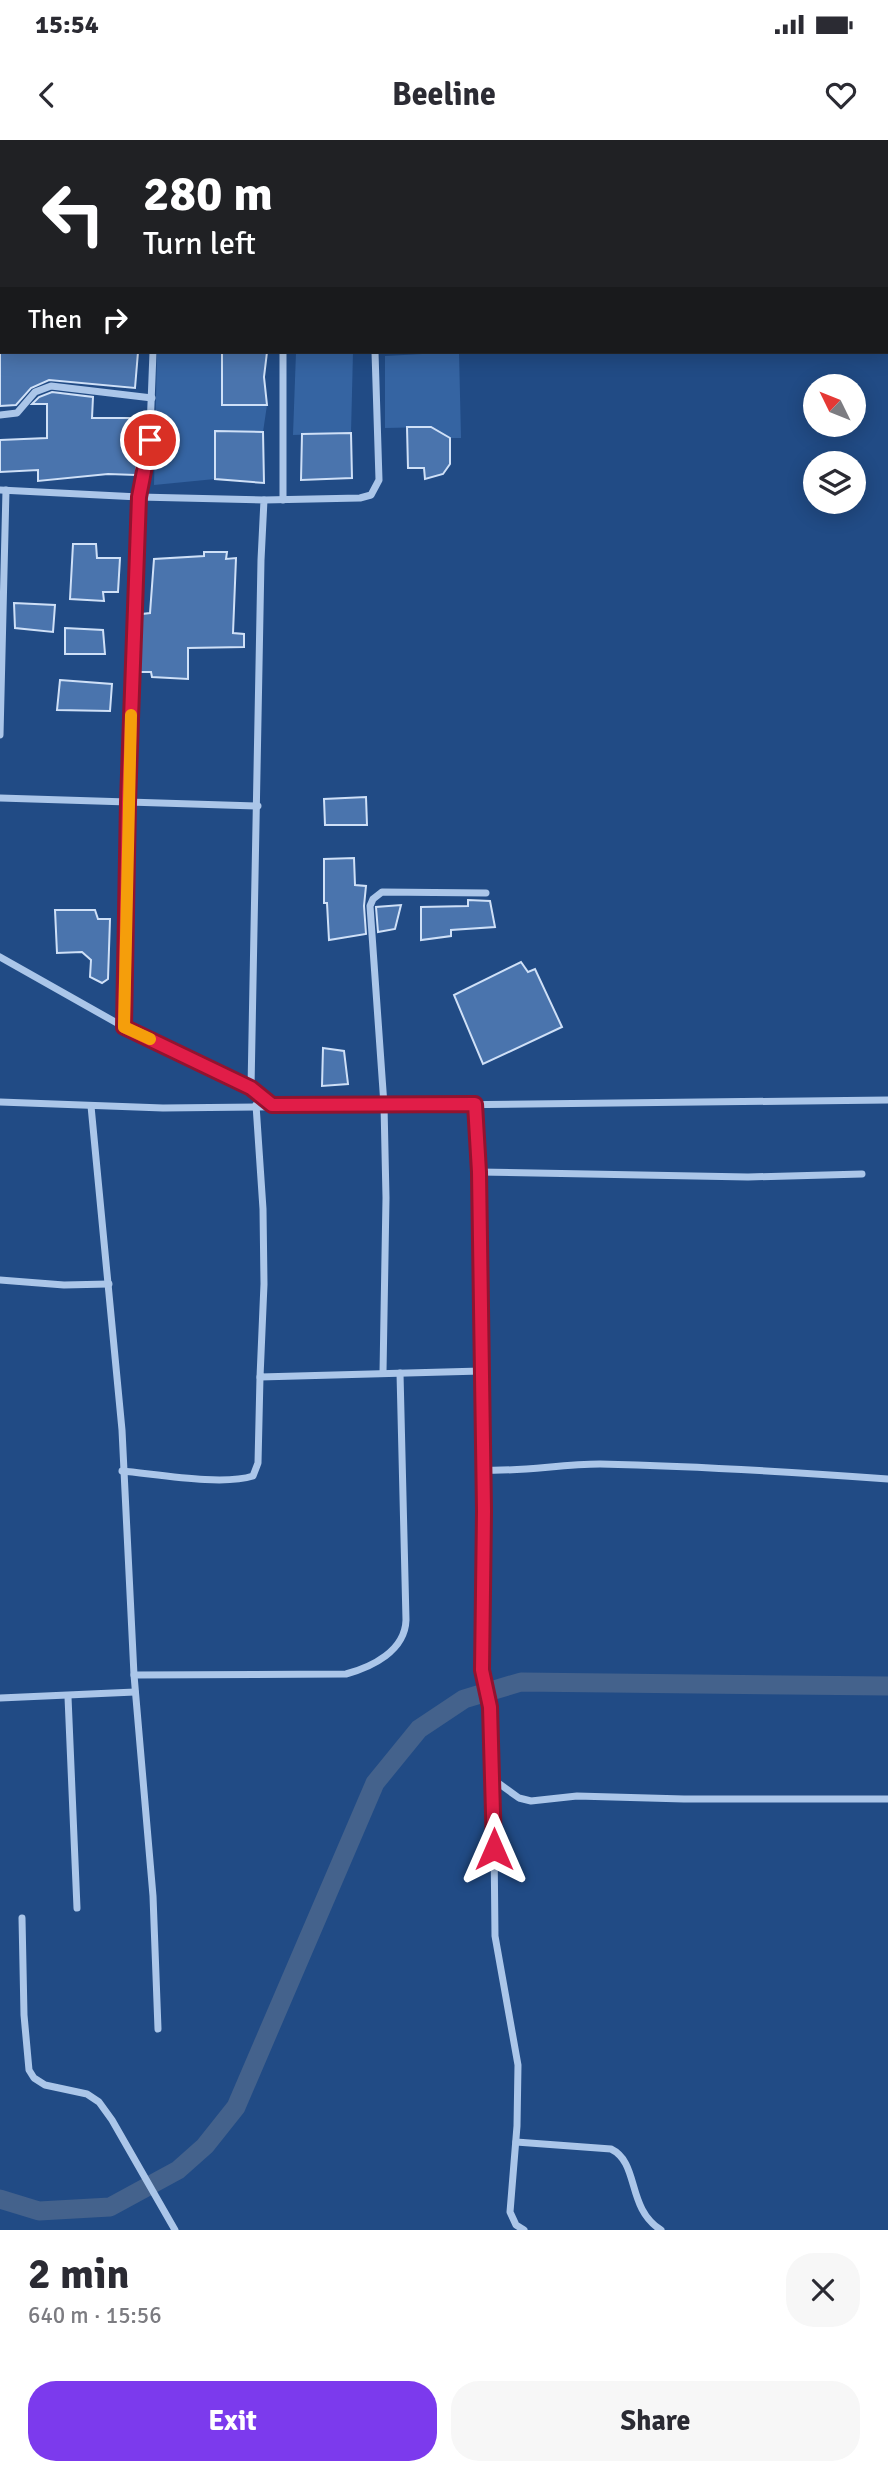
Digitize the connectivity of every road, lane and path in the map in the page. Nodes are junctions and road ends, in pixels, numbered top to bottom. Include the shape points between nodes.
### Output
1 (153, 354) edge
2 (283, 354) edge
3 (375, 354) edge
4 (152, 398) junction
5 (0, 415) edge
6 (3, 490) edge
7 (139, 497) junction
8 (264, 500) junction
9 (283, 500) junction
10 (0, 735) edge
11 (0, 798) edge
12 (128, 802) junction
13 (258, 806) junction
14 (486, 893) dead end
15 (0, 957) edge
16 (124, 1027) junction
17 (251, 1088) junction
18 (888, 1100) edge
19 (0, 1102) edge
20 (475, 1104) junction
21 (256, 1105) junction
22 (272, 1105) junction
23 (384, 1105) junction
24 (91, 1106) junction
25 (479, 1172) junction
26 (862, 1174) dead end
27 (0, 1280) edge
28 (109, 1284) junction
29 (481, 1371) junction
30 (383, 1373) junction
31 (400, 1373) junction
32 (260, 1377) junction
33 (483, 1469) junction
34 (122, 1471) junction
35 (888, 1479) edge
36 (134, 1675) junction
37 (135, 1692) junction
38 (68, 1697) junction
39 (0, 1698) edge
40 (494, 1780) junction
41 (888, 1799) edge
42 (77, 1908) dead end
43 (22, 1918) dead end
44 (158, 2029) dead end
45 (516, 2142) junction
46 (175, 2230) edge
47 (524, 2230) edge
48 (661, 2230) edge

1 - 4 street
2 - 9 street
3 - 9 street via 377,488 360,498
4 - 5 street via 51,386 35,392 17,413
4 - 7 street via 149,455
6 - 7 street
6 - 10 street
7 - 8 street
7 - 12 street
8 - 9 street
8 - 13 street
11 - 12 street
12 - 13 street
12 - 16 street
13 - 17 street
14 - 23 street via 383,892 371,902
15 - 16 street
16 - 17 street
17 - 22 street
18 - 20 street
19 - 24 street
20 - 23 street
20 - 25 street
21 - 22 street
21 - 24 street
21 - 32 street via 263,1209
22 - 23 street
23 - 30 street
24 - 28 street
25 - 26 street via 748,1177
25 - 29 street
27 - 28 street
28 - 34 street
29 - 31 street
29 - 33 street
30 - 31 street
30 - 32 street
31 - 36 street via 406,1620 398,1644 366,1669 346,1674
32 - 34 street via 258,1463 253,1476 202,1478
33 - 35 street via 517,1472 597,1464
33 - 40 street via 482,1670 490,1707
34 - 36 street
36 - 37 street
37 - 38 street
37 - 44 street via 153,1896
38 - 39 street
38 - 42 street
40 - 41 street via 531,1801 577,1796
40 - 45 street via 495,1936 518,2065
43 - 46 street via 29,2070 45,2085 87,2094 99,2102
45 - 47 street via 510,2212
45 - 48 street via 619,2153 628,2165 640,2209

